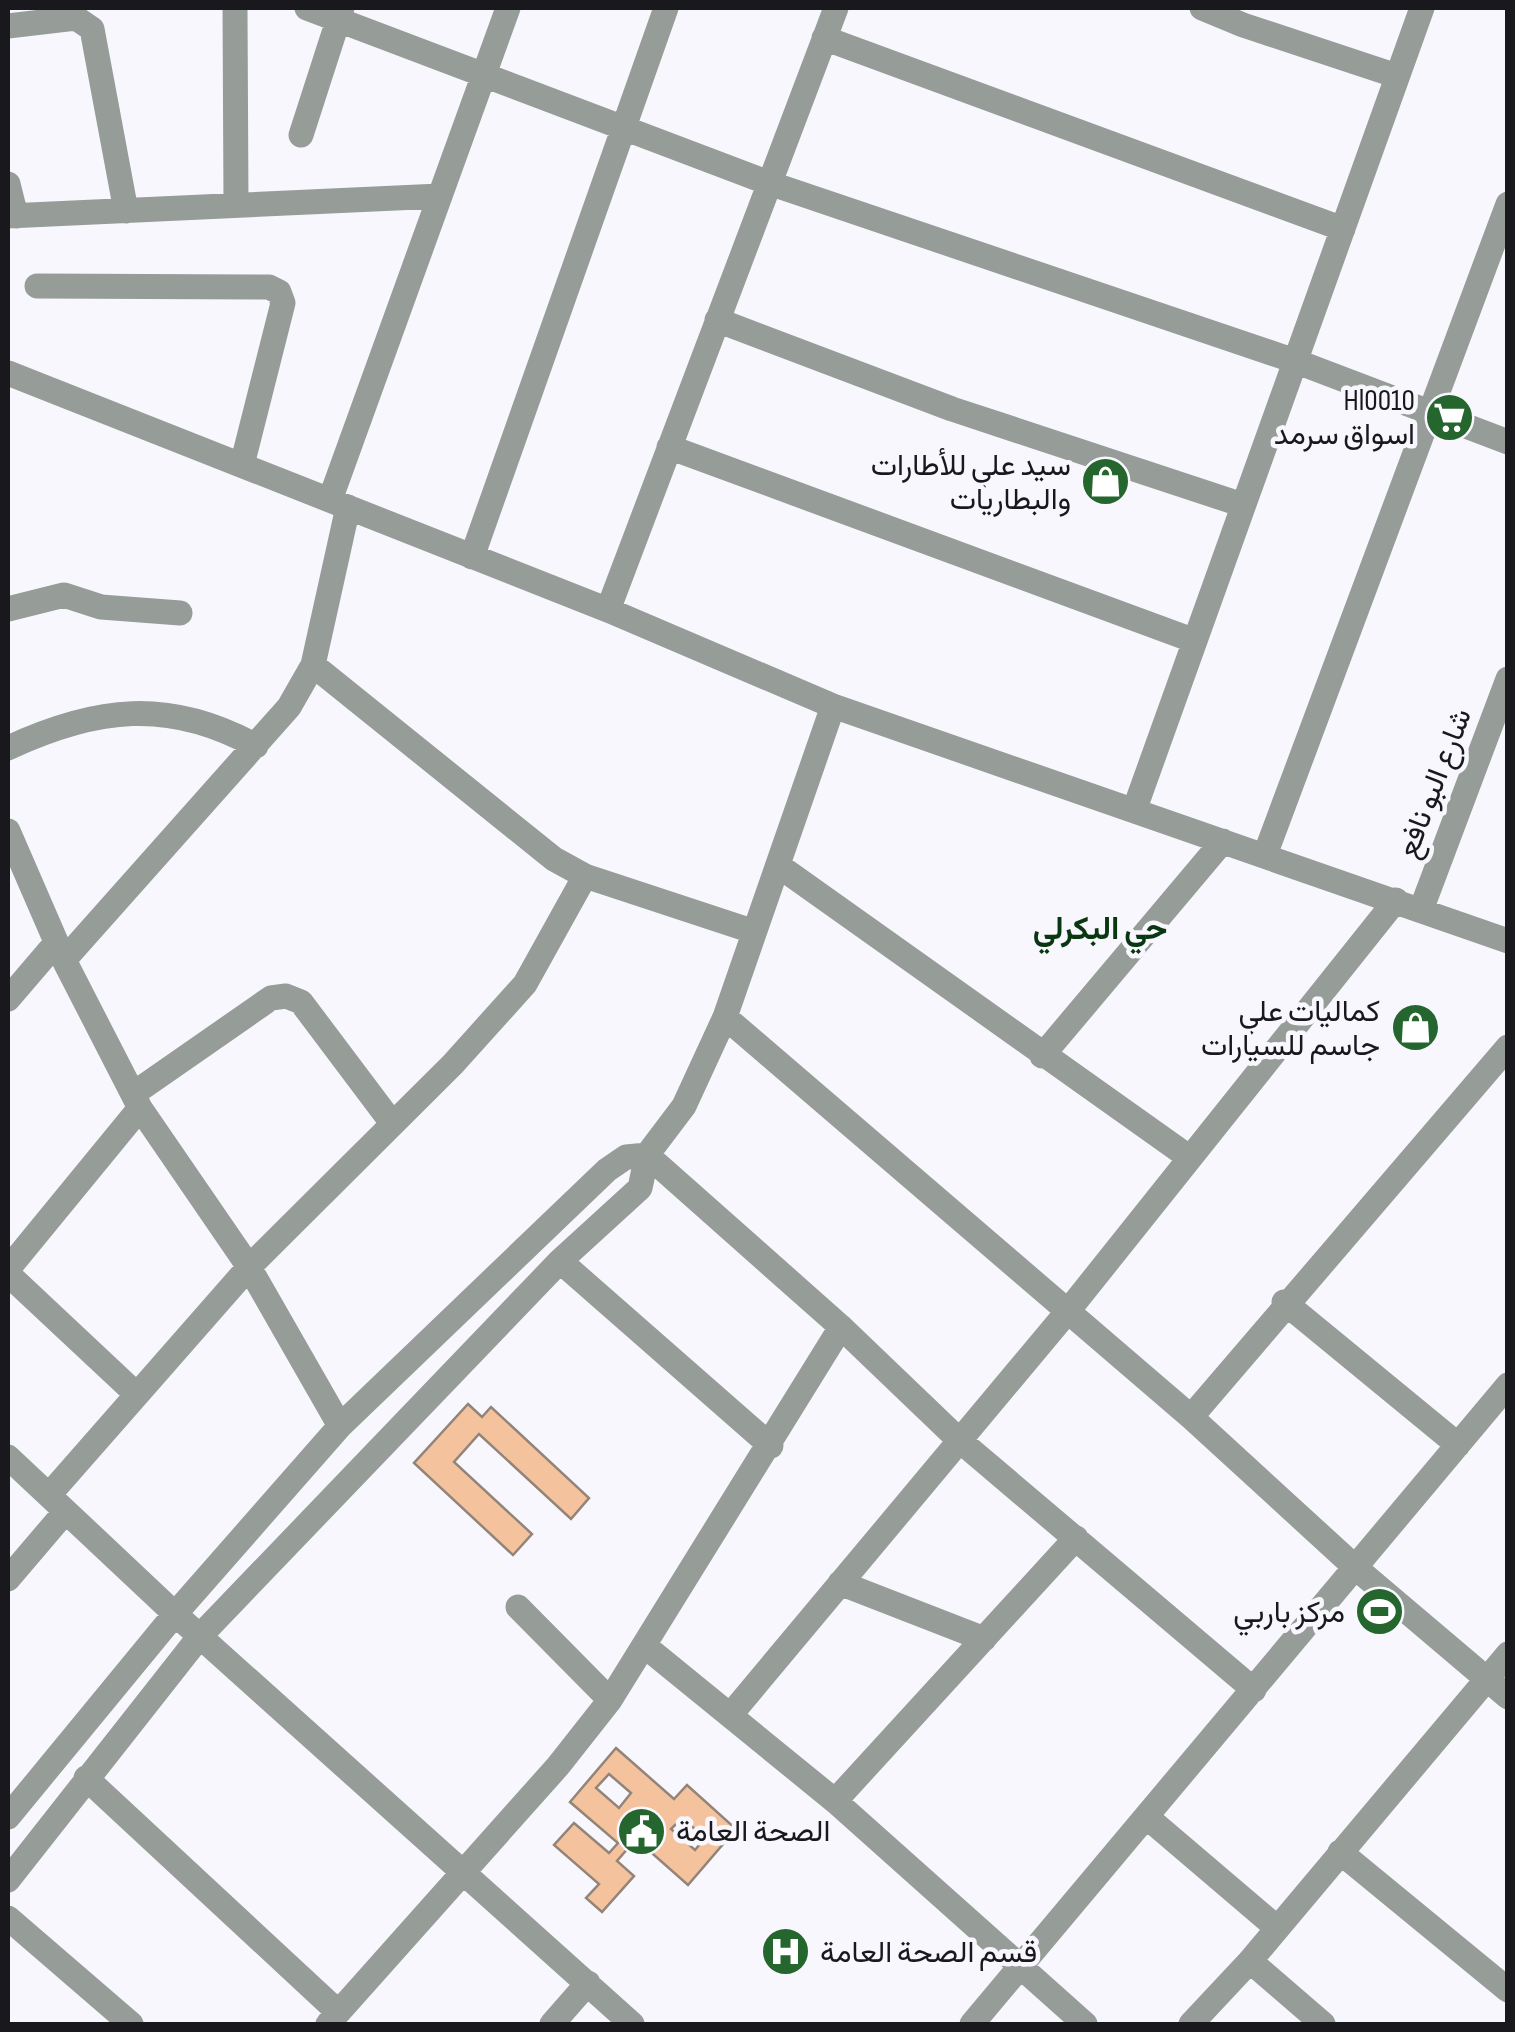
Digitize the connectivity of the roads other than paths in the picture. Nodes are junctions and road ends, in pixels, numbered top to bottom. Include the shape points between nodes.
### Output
1 (235, 8) edge
2 (306, 8) edge
3 (508, 8) edge
4 (666, 8) edge
5 (836, 8) edge
6 (1202, 8) edge
7 (1422, 8) edge
8 (340, 13) edge
9 (8, 26) edge
10 (824, 38) junction
11 (483, 75) junction
12 (1398, 76) junction
13 (623, 129) junction
14 (301, 135) dead end
15 (769, 183) junction
16 (8, 184) edge
17 (440, 196) junction
18 (1508, 204) edge
19 (236, 206) junction
20 (126, 210) junction
21 (12, 216) edge
22 (1343, 229) junction
23 (38, 286) dead end
24 (718, 320) junction
25 (1295, 361) junction
26 (8, 373) edge
27 (1432, 414) junction
28 (1508, 442) edge
29 (669, 447) junction
30 (242, 465) junction
31 (339, 504) junction
32 (1244, 505) junction
33 (472, 558) junction
34 (8, 609) edge
35 (608, 610) junction
36 (180, 613) dead end
37 (1195, 641) junction
38 (313, 665) junction
39 (1508, 679) edge
40 (833, 706) junction
41 (256, 746) junction
42 (8, 748) edge
43 (1135, 808) junction
44 (8, 831) edge
45 (1223, 840) junction
46 (1265, 855) junction
47 (779, 866) junction
48 (586, 876) junction
49 (1396, 900) junction
50 (1420, 910) junction
51 (752, 931) junction
52 (1508, 941) edge
53 (60, 951) junction
54 (8, 999) edge
55 (724, 1016) junction
56 (1508, 1047) edge
57 (1042, 1056) junction
58 (137, 1101) junction
59 (392, 1123) junction
60 (646, 1154) junction
61 (1190, 1158) junction
62 (560, 1261) junction
63 (249, 1267) junction
64 (8, 1272) edge
65 (1284, 1302) junction
66 (1068, 1311) junction
67 (841, 1327) junction
68 (1508, 1385) edge
69 (136, 1393) junction
70 (1191, 1417) junction
71 (340, 1426) junction
72 (959, 1440) junction
73 (1458, 1444) junction
74 (770, 1446) junction
75 (8, 1456) edge
76 (57, 1504) junction
77 (1076, 1538) junction
78 (1357, 1569) junction
79 (8, 1579) edge
80 (840, 1583) junction
81 (518, 1607) dead end
82 (175, 1614) junction
83 (200, 1636) junction
84 (984, 1639) junction
85 (646, 1646) junction
86 (1508, 1654) edge
87 (1488, 1679) junction
88 (1254, 1690) junction
89 (1508, 1697) edge
90 (610, 1700) junction
91 (732, 1713) junction
92 (86, 1778) junction
93 (835, 1801) junction
94 (8, 1817) edge
95 (1148, 1818) junction
96 (1340, 1852) junction
97 (462, 1870) junction
98 (8, 1880) edge
99 (8, 1918) edge
100 (1277, 1928) junction
101 (1250, 1961) junction
102 (1022, 1967) junction
103 (588, 1983) junction
104 (1508, 1990) edge
105 (333, 2018) edge
106 (629, 2023) edge
107 (131, 2024) edge
108 (552, 2024) edge
109 (972, 2024) edge
110 (1085, 2024) edge
111 (1191, 2024) edge
112 (1323, 2024) edge

1 - 19 street
2 - 8 street
3 - 11 street
4 - 13 street
5 - 10 street
6 - 12 street
7 - 12 street
8 - 11 street
8 - 14 street
9 - 20 street via 76,18 92,29
10 - 15 street
10 - 22 street
11 - 13 street
11 - 17 street
12 - 22 street
13 - 15 street
13 - 33 street
15 - 24 street
15 - 25 street
16 - 21 street
17 - 19 street
17 - 31 street
18 - 27 street
19 - 20 street
20 - 21 street
22 - 25 street
23 - 30 street via 270,286 280,292 283,303
24 - 29 street
24 - 32 street via 952,410
25 - 27 street
25 - 32 street
26 - 30 street
27 - 28 street
27 - 46 street
29 - 35 street
29 - 37 street
30 - 31 street
31 - 33 street
31 - 38 street
32 - 37 street
33 - 35 street
34 - 36 street via 64,595 101,607
35 - 40 street
37 - 43 street
38 - 41 street
38 - 48 street via 554,859
39 - 50 street, شارع البو نافع
40 - 43 street
40 - 47 street
41 - 42 street via 210,724 146,711 114,712
41 - 53 street
43 - 45 street
44 - 53 street
45 - 46 street
45 - 57 street
46 - 49 street
47 - 51 street
47 - 57 street
48 - 51 street
48 - 59 street via 525,984
49 - 50 street
49 - 61 street
50 - 52 street
51 - 55 street
53 - 54 street
53 - 58 street
55 - 60 street via 684,1106
55 - 66 street
56 - 65 street
57 - 61 street
58 - 59 street via 271,998 286,996 302,1002
58 - 63 street
58 - 64 street
59 - 63 street
60 - 62 street via 640,1188
60 - 67 street
60 - 71 street via 607,1170
61 - 66 street
62 - 74 street
62 - 83 street
63 - 69 street
63 - 71 street
64 - 69 street
65 - 70 street
65 - 73 street
66 - 70 street
66 - 72 street
67 - 72 street
67 - 74 street
68 - 73 street
69 - 76 street
70 - 78 street
71 - 82 street
72 - 77 street
72 - 80 street
73 - 78 street
74 - 85 street
75 - 76 street
76 - 79 street
76 - 82 street
77 - 84 street
77 - 88 street
78 - 87 street
78 - 88 street
80 - 84 street
80 - 91 street
81 - 90 street
82 - 83 street
82 - 94 street
83 - 92 street
83 - 97 street
84 - 93 street
85 - 90 street
85 - 91 street
86 - 87 street
87 - 89 street
87 - 96 street
88 - 95 street
90 - 97 street
91 - 93 street
92 - 98 street
92 - 105 street
93 - 102 street
95 - 100 street
95 - 102 street
96 - 100 street
96 - 104 street
97 - 103 street
97 - 105 street
99 - 107 street
100 - 101 street
101 - 111 street
101 - 112 street
102 - 109 street
102 - 110 street
103 - 106 street
103 - 108 street

